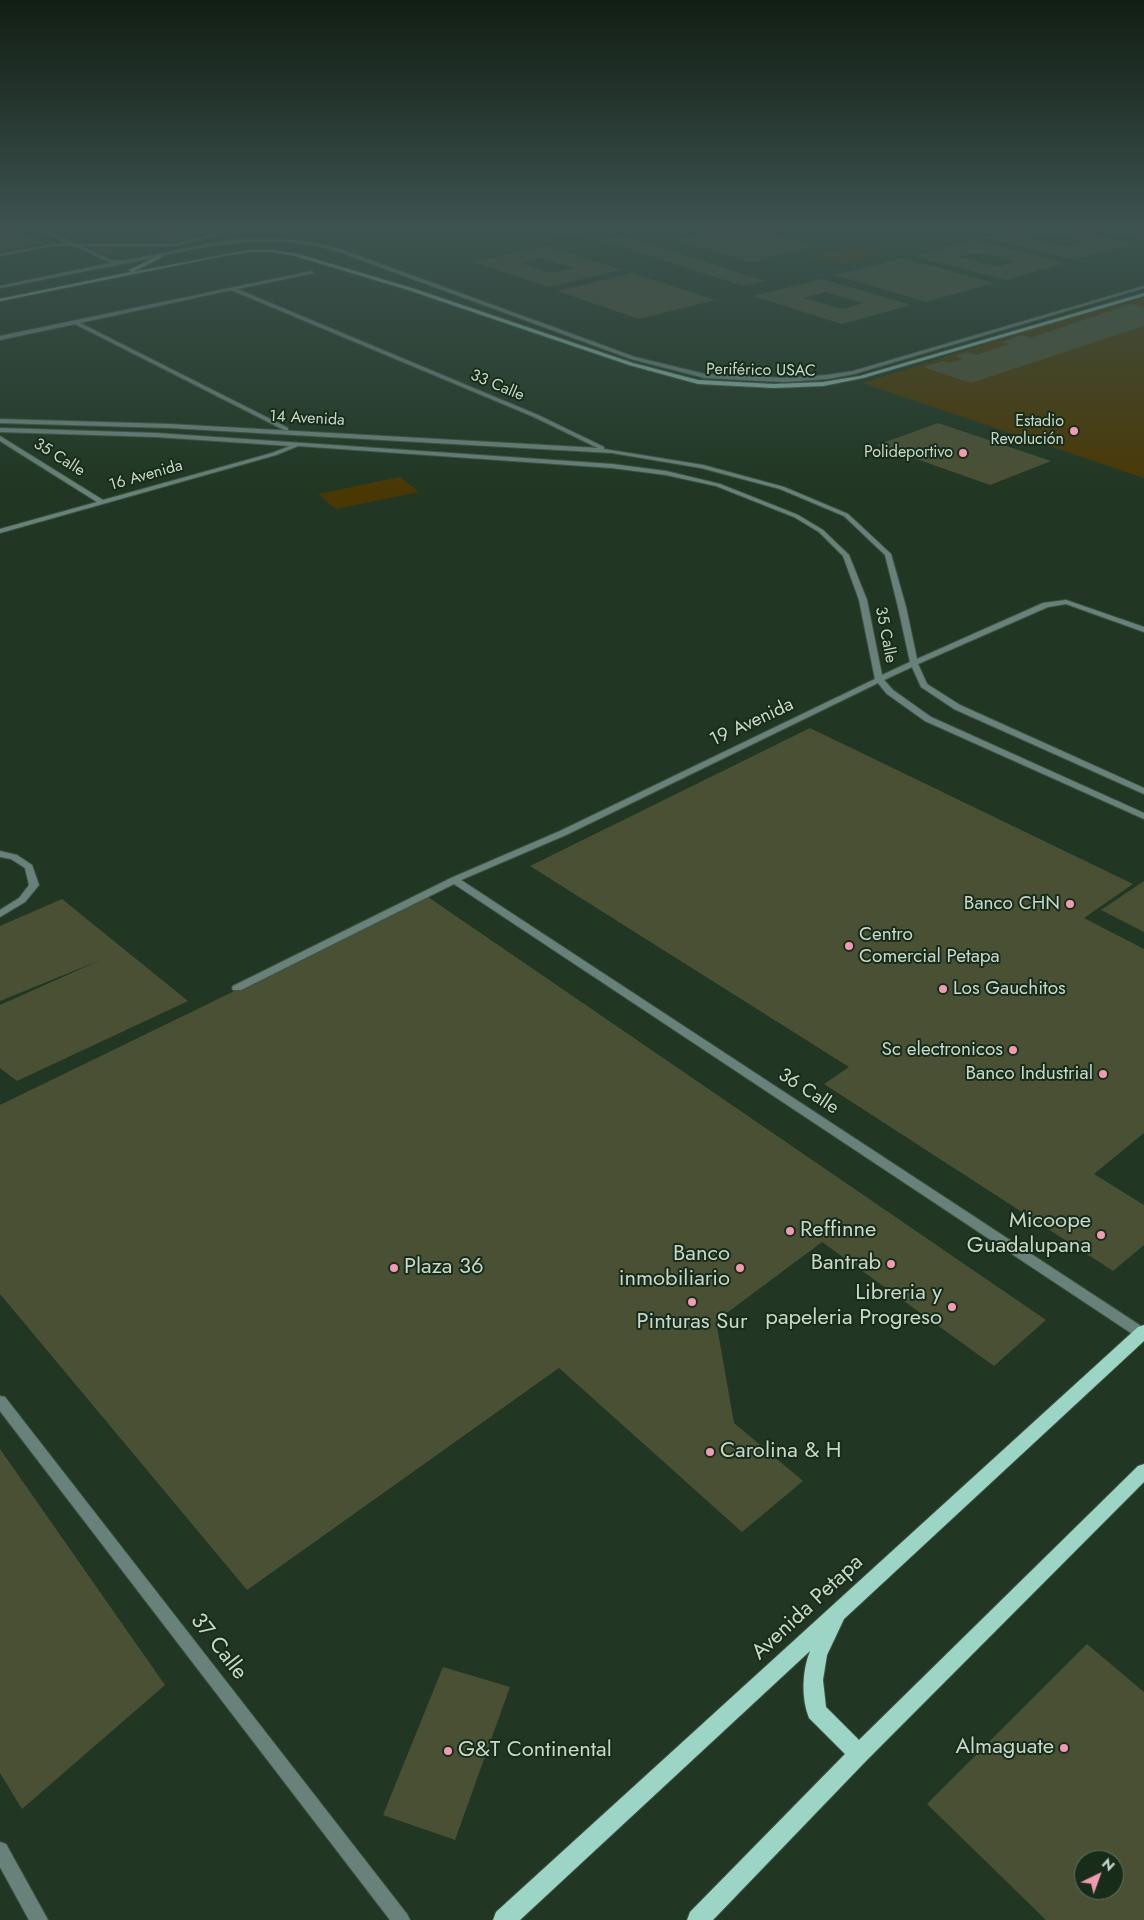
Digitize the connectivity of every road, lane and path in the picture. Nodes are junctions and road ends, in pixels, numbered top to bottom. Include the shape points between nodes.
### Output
1 (110, 315) edge
2 (293, 315) edge
3 (487, 315) edge
4 (516, 315) edge
5 (1050, 315) edge
6 (1074, 315) edge
7 (75, 322) junction
8 (0, 338) edge
9 (0, 421) edge
10 (0, 430) edge
11 (292, 432) junction
12 (0, 438) edge
13 (298, 445) junction
14 (612, 451) junction
15 (612, 466) joint
16 (103, 502) junction
17 (0, 531) edge
18 (1144, 630) edge
19 (914, 663) junction
20 (879, 679) junction
21 (1144, 791) edge
22 (1144, 816) edge
23 (0, 854) edge
24 (454, 880) junction
25 (0, 914) edge
26 (237, 988) dead end
27 (1143, 1332) edge
28 (0, 1401) edge
29 (1144, 1471) edge
30 (839, 1611) junction
31 (859, 1754) junction
32 (0, 1850) edge
33 (39, 1920) edge
34 (401, 1920) edge
35 (504, 1920) edge
36 (698, 1920) edge

1 - 7 street
2 - 14 street, 33 Calle
3 - 6 street, Periférico USAC via 698,382 774,386 823,384 861,377
4 - 5 street, Periférico USAC via 634,358 705,376 758,380 854,372
7 - 8 street
7 - 11 street
9 - 11 street, 14 Avenida
10 - 13 street, 14 Avenida via 156,435
11 - 13 street
11 - 14 street, 14 Avenida
12 - 16 street, 35 Calle
13 - 15 street, 14 Avenida
13 - 16 street, 16 Avenida
14 - 19 street, 35 Calle via 701,466 782,488 846,515 888,554
15 - 20 street, 35 Calle via 666,473 718,485 796,516 821,531 846,555 863,600
16 - 17 street, 16 Avenida
18 - 19 street, 19 Avenida via 1066,602 1046,605
19 - 20 street, 19 Avenida
19 - 21 street, 35 Calle via 924,685 957,707
20 - 22 street, 35 Calle via 890,692 928,719
20 - 24 street, 19 Avenida via 563,833
23 - 25 street via 14,857 29,867 34,884 22,900
24 - 26 street, 19 Avenida
24 - 27 street, 36 Calle
27 - 30 main road, Avenida Petapa
28 - 34 street, 37 Calle
29 - 31 main road
30 - 31 main road via 818,1654 813,1680 816,1710
30 - 35 main road, Avenida Petapa
31 - 36 main road
32 - 33 street

